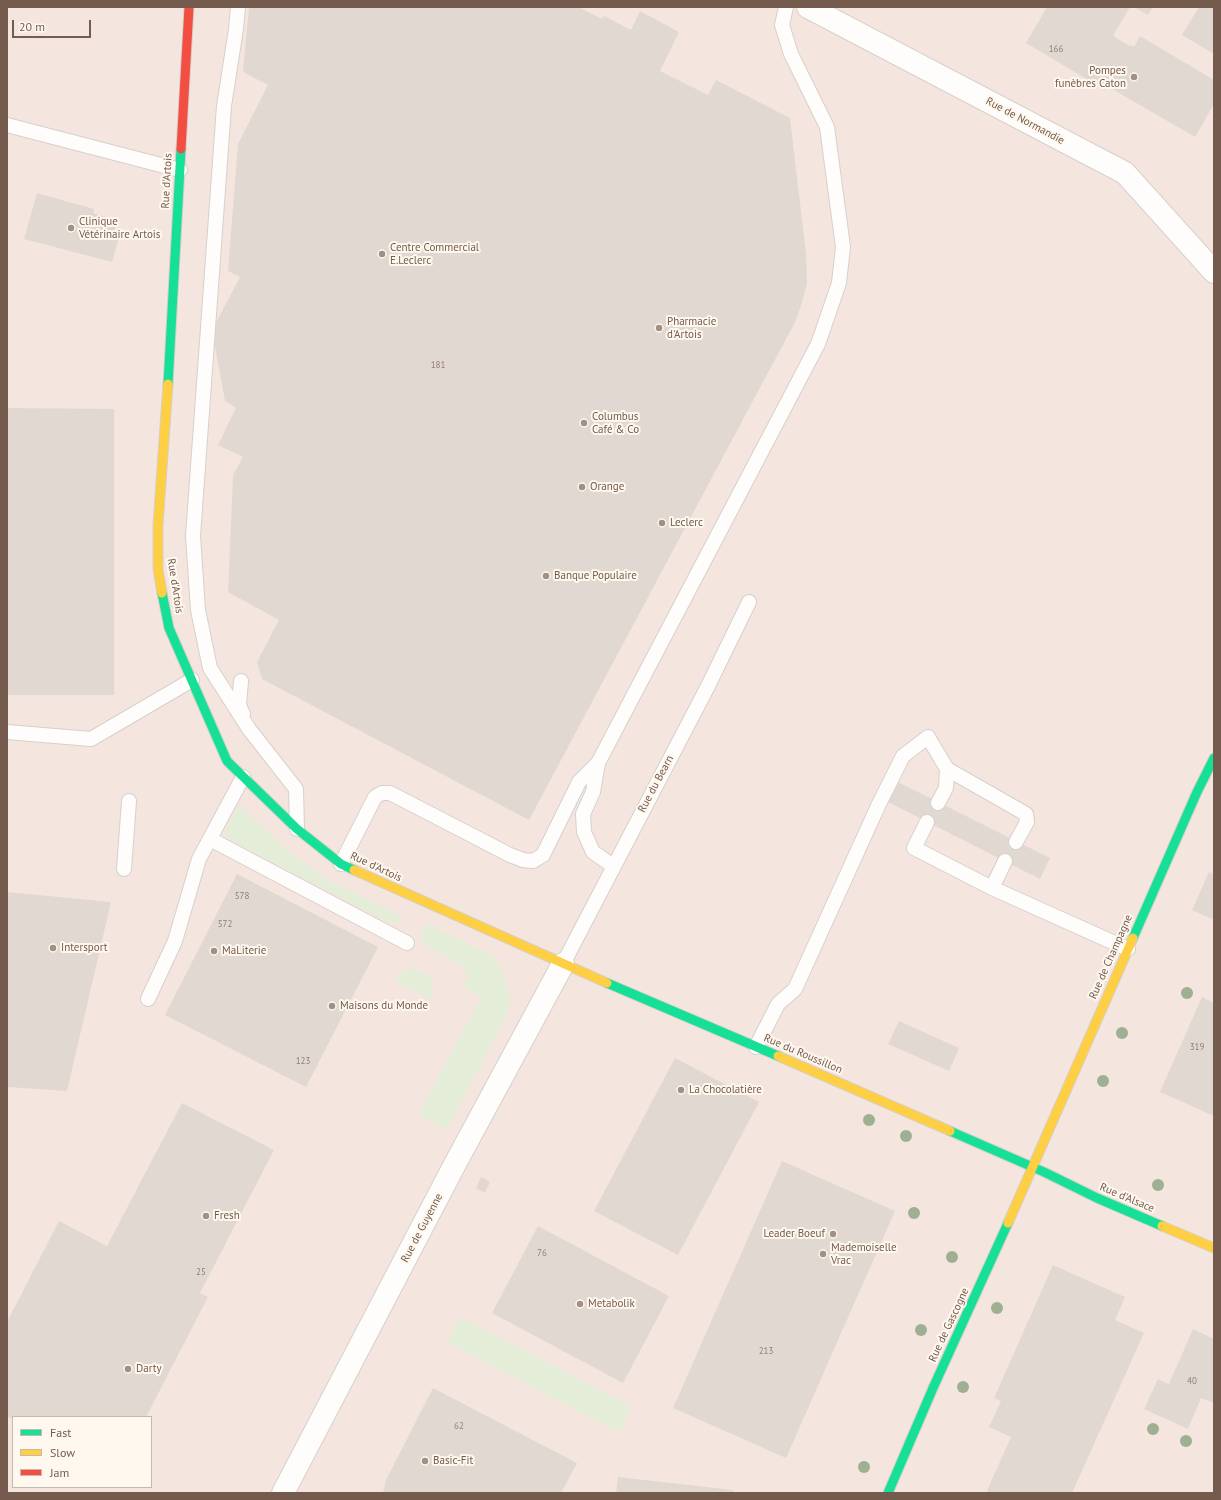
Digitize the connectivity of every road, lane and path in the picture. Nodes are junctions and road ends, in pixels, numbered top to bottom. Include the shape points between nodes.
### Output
1 (189, 7) edge
2 (238, 7) edge
3 (786, 7) edge
4 (808, 7) edge
5 (7, 125) edge
6 (180, 170) junction
7 (1214, 272) edge
8 (748, 602) dead end
9 (192, 680) junction
10 (241, 681) dead end
11 (248, 729) junction
12 (7, 732) edge
13 (1214, 758) edge
14 (598, 763) junction
15 (947, 769) junction
16 (243, 777) junction
17 (129, 801) dead end
18 (938, 803) dead end
19 (927, 822) dead end
20 (297, 829) junction
21 (210, 839) junction
22 (1016, 842) dead end
23 (1005, 861) dead end
24 (341, 864) junction
25 (614, 866) junction
26 (124, 869) dead end
27 (992, 888) junction
28 (408, 943) dead end
29 (1128, 949) junction
30 (563, 964) junction
31 (148, 999) dead end
32 (756, 1047) junction
33 (1032, 1167) junction
34 (1214, 1248) edge
35 (283, 1493) edge
36 (888, 1493) edge

1 - 6 street, Rue d'Artois
2 - 11 lane via 224,106 193,536 198,610 210,668
3 - 14 lane via 782,25 790,54 827,127 843,246 839,283 818,344
4 - 7 street, Rue de Normandie via 1125,173
5 - 6 lane
6 - 9 street, Rue d'Artois via 158,525 158,569 169,628
8 - 25 lane, Rue du Bearn via 708,686
9 - 12 lane via 91,740
9 - 16 street, Rue d'Artois via 227,761
10 - 11 lane via 239,705
11 - 20 lane via 296,789
13 - 29 street, Rue de Champagne
14 - 24 lane via 579,782 543,855 533,861 510,855 390,793 382,793 375,797
14 - 25 lane via 593,792 583,814 584,832 593,852
15 - 18 lane via 946,788
15 - 22 lane via 1026,814 1027,822
15 - 32 lane via 928,737 903,756 795,989 778,1004
16 - 20 street, Rue d'Artois
16 - 21 lane
17 - 26 lane
19 - 27 lane via 914,848
20 - 24 street, Rue d'Artois
21 - 28 lane
21 - 31 lane via 199,859 176,941
23 - 27 lane
24 - 30 street, Rue d'Artois
25 - 30 lane, Rue du Bearn
27 - 29 lane
29 - 33 street, Rue de Champagne
30 - 32 street, Rue du Roussillon
30 - 35 street, Rue de Guyenne
32 - 33 street, Rue du Roussillon
33 - 34 street, Rue d'Alsace
33 - 36 street, Rue de Gascogne

